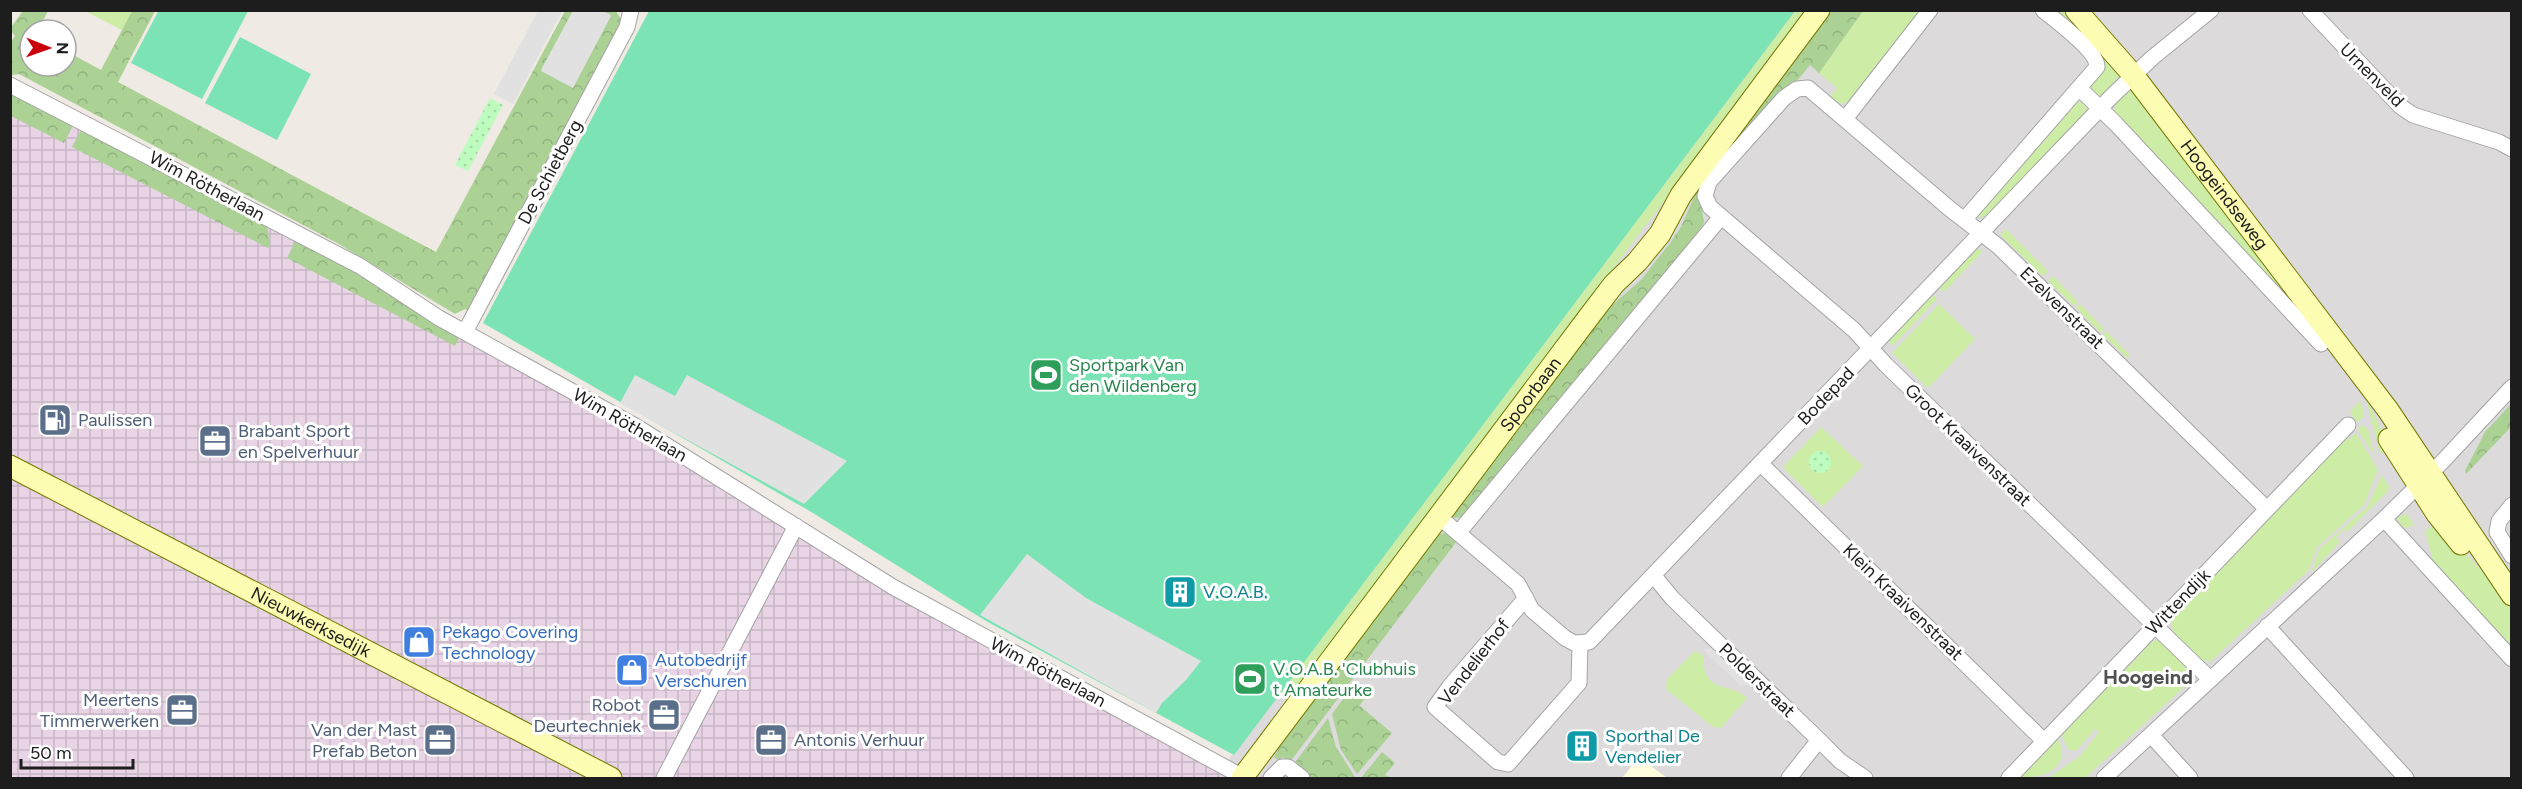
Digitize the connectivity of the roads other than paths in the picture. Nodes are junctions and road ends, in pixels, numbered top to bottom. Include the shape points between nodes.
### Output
1 (632, 10) edge
2 (1819, 10) edge
3 (1930, 10) edge
4 (2043, 10) edge
5 (2076, 10) edge
6 (2211, 10) edge
7 (2310, 10) edge
8 (2134, 76) junction
9 (10, 85) edge
10 (2079, 88) junction
11 (2100, 108) junction
12 (1845, 119) junction
13 (2511, 149) edge
14 (1721, 217) junction
15 (1964, 220) junction
16 (1982, 233) junction
17 (465, 332) junction
18 (2321, 344) dead end
19 (1871, 348) junction
20 (2511, 387) edge
21 (2348, 425) dead end
22 (1761, 464) junction
23 (10, 466) edge
24 (2424, 479) junction
25 (2511, 505) edge
26 (2267, 509) junction
27 (1438, 516) junction
28 (2384, 519) junction
29 (796, 526) junction
30 (1459, 532) junction
31 (2511, 556) edge
32 (1654, 576) junction
33 (2508, 590) edge
34 (1526, 598) junction
35 (2155, 626) junction
36 (2267, 626) junction
37 (1580, 644) junction
38 (2511, 659) edge
39 (2210, 679) junction
40 (2151, 735) junction
41 (1819, 740) junction
42 (2044, 741) junction
43 (611, 778) edge
44 (664, 778) edge
45 (1242, 778) edge
46 (1271, 778) edge
47 (1302, 778) edge
48 (1789, 778) edge
49 (1865, 778) edge
50 (2009, 778) edge
51 (2104, 778) edge
52 (2190, 778) edge
53 (2406, 778) edge

1 - 17 street, De Schietberg via 627,27
2 - 27 street, Spoorbaan via 1681,195 1660,234 1614,284
3 - 12 street
4 - 10 street via 2095,57 2097,67
5 - 8 street, Hoogeindseweg
6 - 8 street, Bodepad
7 - 13 street, Urnenveld via 2413,115
8 - 11 street, Bodepad
8 - 24 street, Hoogeindseweg via 2388,410
9 - 17 street, Wim Rötherlaan via 360,266
10 - 11 street, Hoogeindseweg
10 - 15 street
11 - 16 street, Bodepad
11 - 18 street, Hoogeindseweg
12 - 14 street via 1808,88 1797,89 1784,98 1709,182 1706,202
12 - 15 street, Ezelvenstraat
14 - 19 street, Groot Kraaivenstraat
14 - 30 street, Spoorbaan
15 - 16 street, Ezelvenstraat
16 - 19 street, Bodepad
16 - 26 street, Ezelvenstraat
17 - 29 street, Wim Rötherlaan via 637,428
19 - 22 street, Bodepad
19 - 35 street, Groot Kraaivenstraat
20 - 24 street
21 - 26 street, Wittendijk
22 - 32 street, Bodepad
22 - 42 street, Klein Kraaivenstraat
23 - 43 street, Nieuwkerksedijk
24 - 28 street
24 - 33 street, Hoogeindseweg
25 - 31 street via 2499,521 2497,532
26 - 35 street, Wittendijk
27 - 30 street
27 - 45 street, Spoorbaan
28 - 36 street
28 - 38 street
29 - 44 street
29 - 45 street, Wim Rötherlaan via 893,587
30 - 34 street via 1518,584
32 - 37 street, Bodepad via 1598,634
32 - 41 street, Polderstraat
34 - 37 street via 1532,610 1565,638
34 - 37 street, Vendelierhof via 1435,707 1498,762 1508,764 1579,683
35 - 39 street, Groot Kraaivenstraat
35 - 42 street, Wittendijk
36 - 39 street
36 - 53 street
39 - 40 street
40 - 51 street
40 - 52 street
41 - 48 street
41 - 49 street, Polderstraat
42 - 50 street, Wittendijk
46 - 47 street via 1282,767

